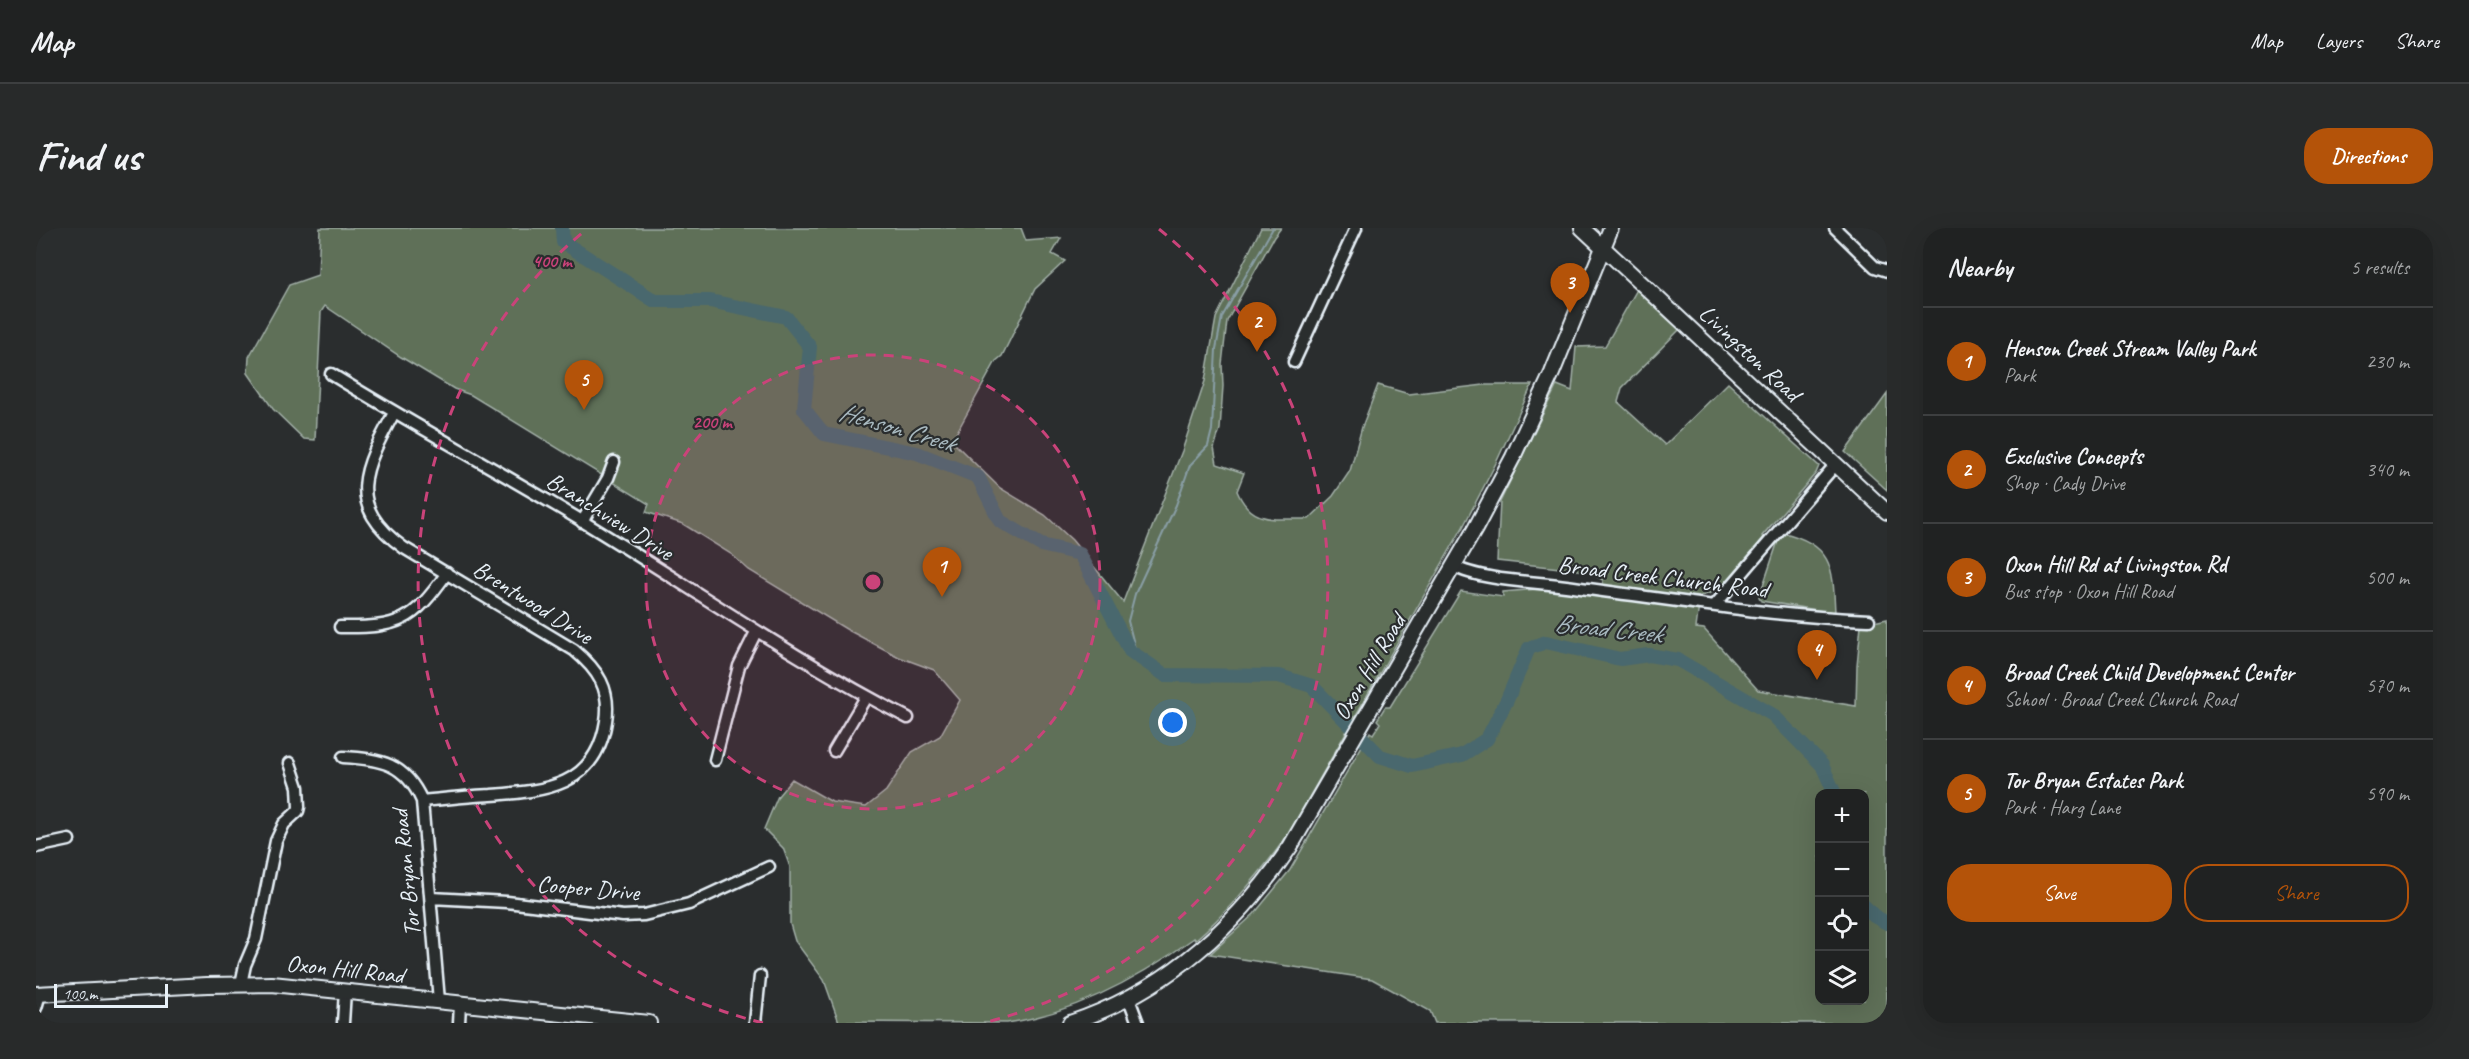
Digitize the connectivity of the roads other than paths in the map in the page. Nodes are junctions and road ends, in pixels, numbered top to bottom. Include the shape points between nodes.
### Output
1 (1356, 228) edge
2 (1582, 228) edge
3 (1611, 228) edge
4 (1835, 228) edge
5 (1602, 246) junction
6 (1887, 271) edge
7 (1294, 362) dead end
8 (331, 374) dead end
9 (394, 413) junction
10 (614, 462) dead end
11 (1836, 464) junction
12 (1887, 512) edge
13 (582, 522) junction
14 (1454, 566) junction
15 (447, 573) junction
16 (1715, 605) junction
17 (1869, 620) dead end
18 (340, 627) dead end
19 (756, 632) junction
20 (866, 697) junction
21 (908, 718) dead end
22 (834, 751) dead end
23 (343, 757) dead end
24 (715, 760) dead end
25 (290, 763) dead end
26 (422, 801) junction
27 (69, 840) dead end
28 (36, 847) edge
29 (769, 867) dead end
30 (431, 898) junction
31 (759, 976) dead end
32 (241, 984) junction
33 (345, 991) junction
34 (38, 994) edge
35 (1129, 999) junction
36 (439, 1001) junction
37 (460, 1004) junction
38 (36, 1008) edge
39 (565, 1019) edge
40 (343, 1023) edge
41 (459, 1023) edge
42 (649, 1023) edge
43 (755, 1023) edge
44 (1070, 1023) edge
45 (1138, 1023) edge

1 - 7 street
2 - 5 main road, Livingston Road
3 - 5 main road, Oxon Hill Road
4 - 6 street via 1875,267
5 - 11 main road, Livingston Road
5 - 14 main road, Oxon Hill Road via 1552,373 1513,457
8 - 9 street, Branchview Drive
9 - 13 street, Branchview Drive
9 - 15 street, Brentwood Drive via 367,469 369,510 381,531
10 - 13 street
11 - 12 main road, Livingston Road
11 - 16 street
13 - 19 street, Branchview Drive
14 - 16 street, Broad Creek Church Road via 1503,578
14 - 35 main road, Oxon Hill Road via 1290,847 1248,904 1205,946
15 - 18 street via 409,617 382,626
15 - 26 street, Brentwood Drive via 589,663 604,684 608,711 602,741 594,755 581,771 556,787
16 - 17 street, Broad Creek Church Road
19 - 20 street, Branchview Drive
19 - 24 street via 737,673
20 - 21 street, Branchview Drive
20 - 22 street
23 - 26 street, Tor Bryan Road via 390,764 412,783
25 - 32 street via 298,787 299,807 276,841 256,939
26 - 30 street, Tor Bryan Road
27 - 28 street
29 - 30 street, Cooper Drive via 689,904 644,915
30 - 36 street, Tor Bryan Road
31 - 43 street
32 - 33 main road, Oxon Hill Road
32 - 34 main road, Oxon Hill Road
33 - 36 main road, Oxon Hill Road
33 - 40 street
34 - 38 street
35 - 44 main road, Oxon Hill Road
35 - 45 street
36 - 37 main road, Oxon Hill Road
37 - 39 main road, Oxon Hill Road
37 - 41 street
39 - 42 main road, Oxon Hill Road

